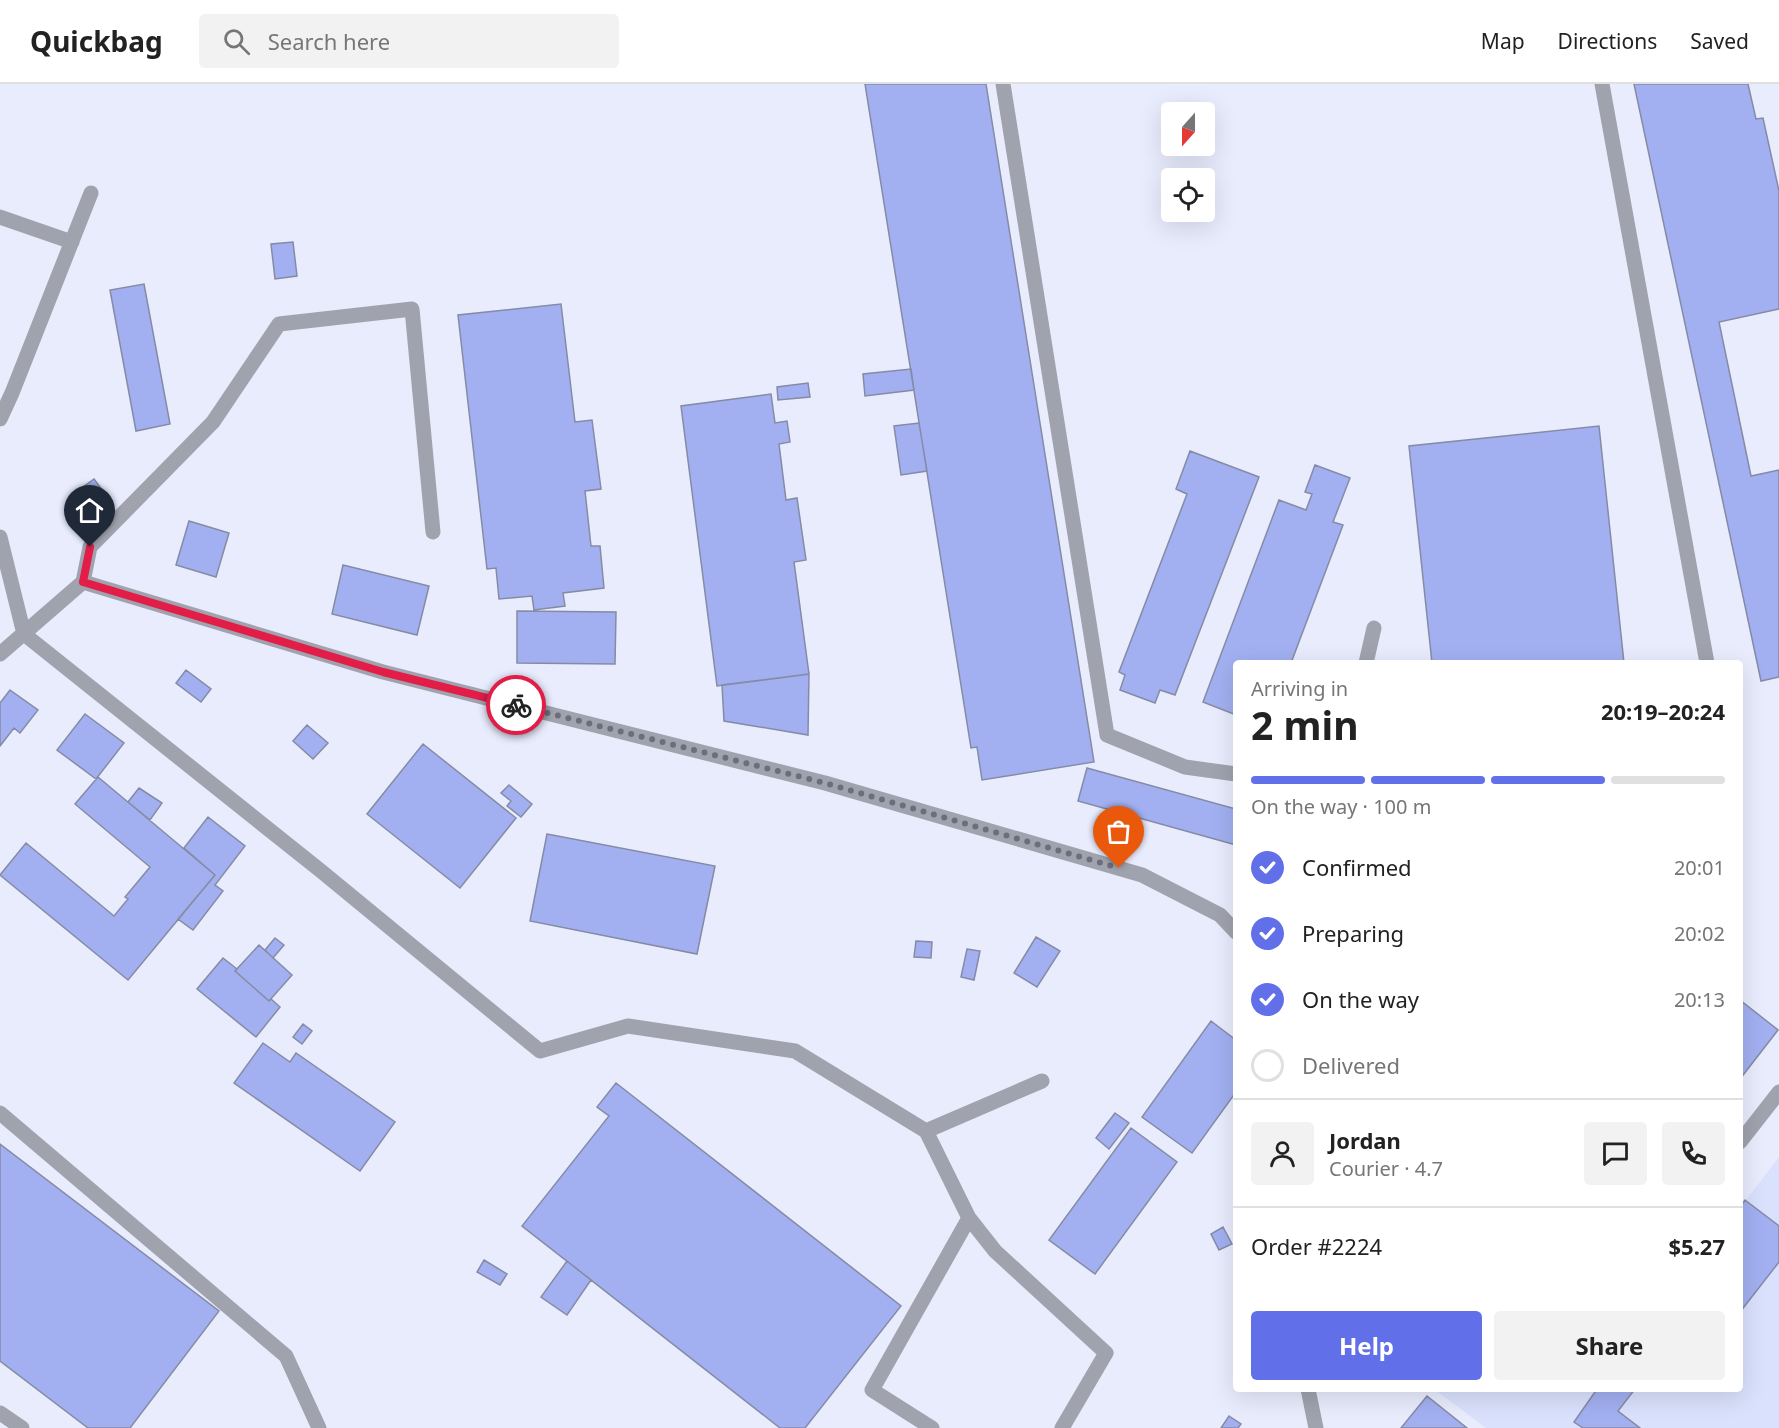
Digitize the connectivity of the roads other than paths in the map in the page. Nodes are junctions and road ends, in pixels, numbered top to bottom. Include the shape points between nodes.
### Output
1 (1003, 84) edge
2 (1602, 84) edge
3 (91, 193) dead end
4 (0, 217) edge
5 (72, 242) junction
6 (0, 419) edge
7 (433, 532) dead end
8 (0, 537) edge
9 (83, 582) junction
10 (1374, 628) dead end
11 (24, 634) junction
12 (0, 654) edge
13 (1367, 660) edge
14 (1706, 660) edge
15 (1233, 774) edge
16 (1233, 929) edge
17 (1042, 1081) dead end
18 (1779, 1092) edge
19 (0, 1113) edge
20 (926, 1131) junction
21 (1743, 1138) edge
22 (969, 1218) junction
23 (1309, 1392) edge
24 (0, 1413) edge
25 (22, 1428) edge
26 (318, 1428) edge
27 (932, 1428) edge
28 (1062, 1428) edge
29 (1316, 1428) edge

1 - 15 lane via 1107,735 1185,767
2 - 14 lane
3 - 5 lane
4 - 5 lane
5 - 6 lane
7 - 9 lane via 412,309 279,324 213,422 90,547
8 - 11 lane
9 - 11 lane
9 - 16 lane via 383,672 825,783 1142,875 1220,915
10 - 13 lane
11 - 12 lane
11 - 20 lane via 540,1051 628,1026 795,1051
17 - 20 lane
18 - 21 lane
19 - 26 lane via 286,1356
20 - 22 lane
22 - 27 lane via 872,1390
22 - 28 lane via 995,1251 1106,1353
23 - 29 lane
24 - 25 lane

